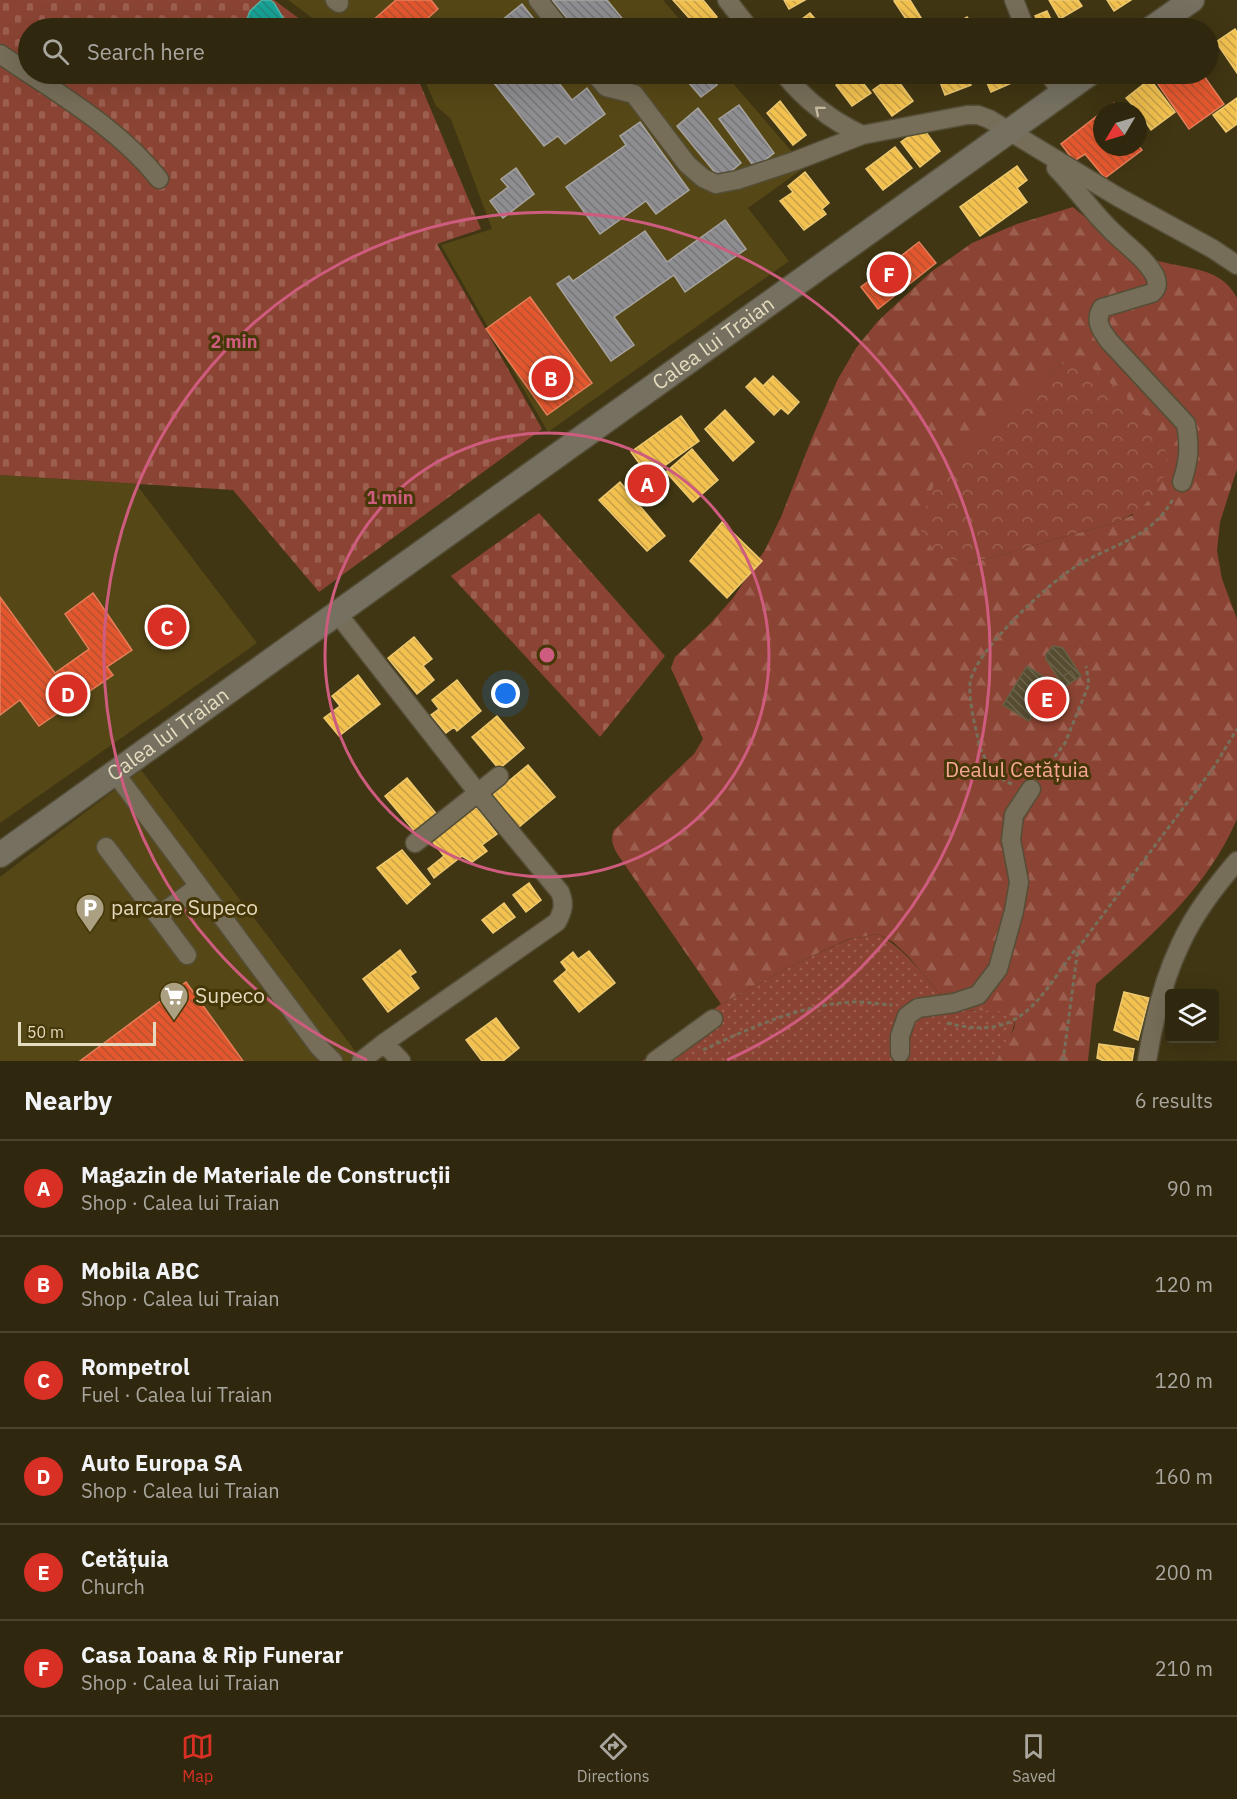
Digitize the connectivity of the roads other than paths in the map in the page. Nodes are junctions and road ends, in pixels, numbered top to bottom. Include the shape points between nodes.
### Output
1 (538, 0) edge
2 (727, 0) edge
3 (1014, 0) edge
4 (1192, 0) edge
5 (552, 18) edge
6 (741, 18) edge
7 (1021, 18) edge
8 (1166, 18) edge
9 (0, 54) edge
10 (18, 66) edge
11 (44, 84) edge
12 (603, 84) edge
13 (792, 84) edge
14 (1054, 84) edge
15 (1008, 132) junction
16 (862, 135) junction
17 (1031, 144) junction
18 (159, 179) dead end
19 (1237, 264) edge
20 (1182, 482) road end
21 (337, 613) junction
22 (115, 773) junction
23 (499, 776) dead end
24 (1031, 789) road end
25 (477, 793) junction
26 (415, 843) dead end
27 (106, 847) dead end
28 (0, 855) edge
29 (1237, 861) edge
30 (199, 886) junction
31 (158, 916) junction
32 (187, 955) dead end
33 (713, 1019) dead end
34 (384, 1043) junction
35 (900, 1053) dead end
36 (333, 1061) edge
37 (361, 1061) edge
38 (401, 1061) edge
39 (655, 1061) edge
40 (1147, 1061) edge

1 - 5 street
2 - 6 street
3 - 7 street
4 - 8 main road
9 - 10 street
11 - 18 street via 97,120 144,160
12 - 16 street via 634,94 687,164 716,184 795,161
16 -> 13 street via 826,116
14 - 15 main road, Calea lui Traian
15 - 16 street via 989,119 967,115
15 - 17 street
15 - 21 main road, Calea lui Traian
17 - 19 street
17 - 20 street via 1155,276 1156,289 1152,293 1102,308 1098,321 1109,341 1186,424 1188,463
21 - 22 main road, Calea lui Traian
21 - 25 street
22 - 28 main road, Calea lui Traian
22 - 30 street
23 - 25 street
24 - 35 street via 1014,815 1011,840 1019,882 998,969 978,994 954,1003 918,1008 907,1016 900,1036
25 - 26 street
25 - 34 street via 560,892 562,912 556,922
27 - 31 street
29 - 40 street via 1212,891 1179,946
30 - 31 street
30 - 36 street
31 - 32 street
33 - 39 street
34 - 37 street
34 - 38 street

